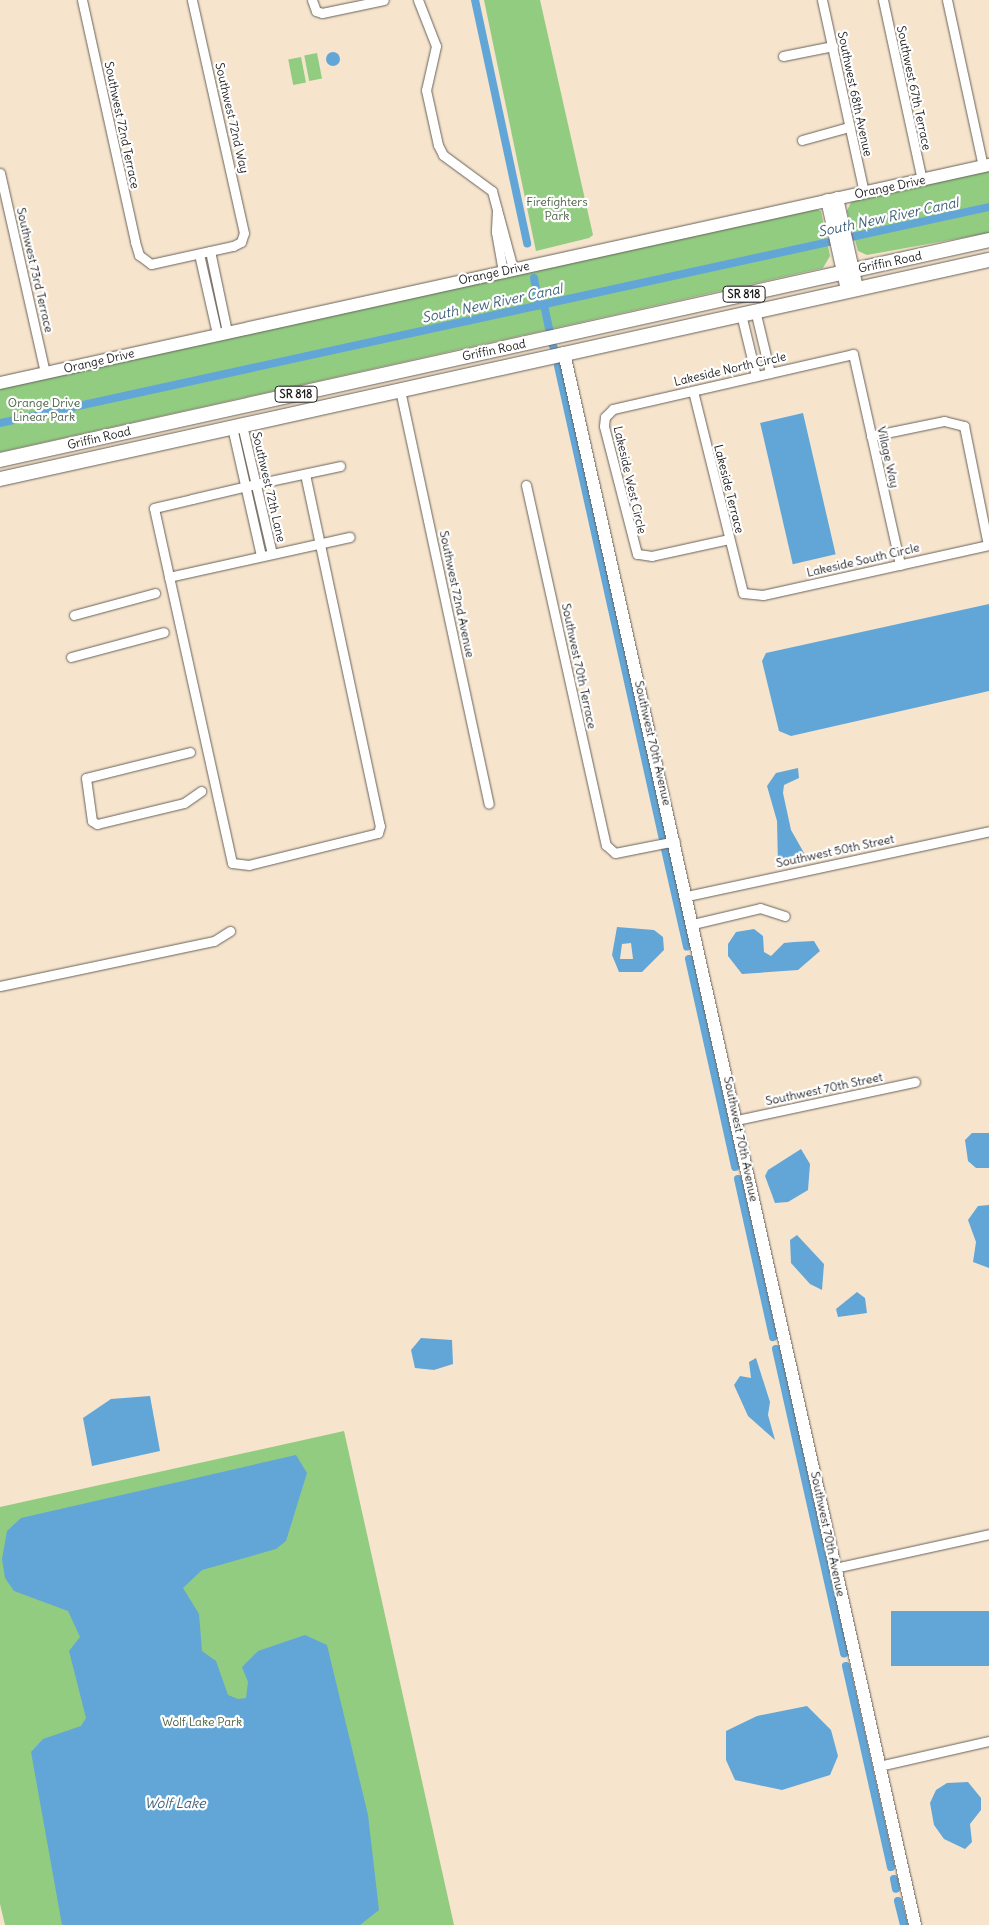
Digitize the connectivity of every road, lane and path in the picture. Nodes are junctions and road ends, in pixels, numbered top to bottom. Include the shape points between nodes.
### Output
1 (82, 0) edge
2 (192, 0) edge
3 (384, 0) edge
4 (418, 0) edge
5 (822, 0) edge
6 (883, 0) edge
7 (947, 0) edge
8 (313, 3) edge
9 (833, 46) junction
10 (784, 56) dead end
11 (849, 127) junction
12 (802, 140) dead end
13 (986, 166) edge
14 (0, 173) edge
15 (922, 180) junction
16 (864, 192) junction
17 (832, 199) junction
18 (989, 240) edge
19 (210, 251) junction
20 (199, 254) junction
21 (989, 260) edge
22 (846, 264) junction
23 (508, 270) junction
24 (852, 289) junction
25 (756, 310) junction
26 (741, 314) junction
27 (592, 328) junction
28 (222, 333) junction
29 (550, 338) junction
30 (564, 353) junction
31 (853, 354) joint
32 (537, 359) junction
33 (45, 373) junction
34 (770, 373) junction
35 (756, 376) junction
36 (0, 383) edge
37 (400, 390) junction
38 (693, 390) junction
39 (612, 409) joint
40 (237, 426) junction
41 (871, 436) junction
42 (0, 460) edge
43 (340, 466) dead end
44 (304, 474) junction
45 (0, 478) edge
46 (256, 484) junction
47 (526, 485) dead end
48 (246, 487) junction
49 (350, 537) dead end
50 (729, 539) junction
51 (319, 543) junction
52 (989, 545) edge
53 (272, 554) junction
54 (262, 556) junction
55 (900, 565) junction
56 (169, 577) junction
57 (156, 593) dead end
58 (743, 593) joint
59 (74, 615) dead end
60 (164, 632) dead end
61 (71, 657) dead end
62 (190, 752) dead end
63 (201, 791) dead end
64 (490, 804) dead end
65 (989, 831) edge
66 (675, 841) junction
67 (687, 896) junction
68 (784, 916) dead end
69 (693, 924) junction
70 (230, 931) dead end
71 (0, 986) edge
72 (916, 1082) dead end
73 (737, 1120) junction
74 (989, 1534) edge
75 (835, 1568) junction
76 (989, 1741) edge
77 (880, 1766) junction
78 (915, 1925) edge

1 - 20 street, Southwest 72nd Terrace via 139,255 151,264
2 - 19 street, Southwest 72nd Way via 244,228 241,242
3 - 8 street via 322,13
4 - 23 street via 436,46 426,90 438,145 443,155 489,187 498,203 496,232
5 - 9 street, Southwest 68th Avenue
6 - 15 street, Southwest 67th Terrace
7 - 13 street
9 - 10 street
9 - 11 street, Southwest 68th Avenue
11 - 12 street
11 - 16 street, Southwest 68th Avenue
13 - 15 street, Orange Drive
14 - 33 street, Southwest 73rd Terrace
15 - 16 street, Orange Drive
16 - 17 street, Orange Drive
17 - 22 street
17 - 23 street, Orange Drive
18 - 22 main road, Griffin Road / SR 818
19 - 20 street
19 - 28 street
20 - 28 street
21 - 24 main road, Griffin Road / SR 818
22 - 24 street
22 - 27 main road, Griffin Road / SR 818
23 - 28 street, Orange Drive
24 - 25 main road, Griffin Road / SR 818
25 - 26 main road, Griffin Road / SR 818
25 - 34 street
26 - 30 main road, Griffin Road / SR 818
26 - 35 street
27 - 29 main road, Griffin Road / SR 818
27 - 30 main road via 575,337
28 - 33 street, Orange Drive
29 - 32 main road via 549,348
29 - 42 main road, Griffin Road / SR 818
30 - 32 main road, Griffin Road / SR 818
30 - 66 street, Southwest 70th Avenue
31 - 34 street, Lakeside North Circle
31 - 41 street, Village Way
32 - 37 main road, Griffin Road / SR 818
33 - 36 street, Orange Drive
34 - 35 street, Lakeside North Circle
35 - 38 street, Lakeside North Circle
37 - 40 main road, Griffin Road / SR 818
37 - 64 street, Southwest 72nd Avenue
38 - 39 street, Lakeside North Circle
38 - 50 street, Lakeside Terrace
39 - 50 street, Lakeside West Circle via 604,426 637,554 652,556
40 - 45 main road, Griffin Road / SR 818
40 - 46 street, Southwest 72th Lane
40 - 48 street, Southwest 72th Lane
41 - 52 street via 944,421 964,426
41 - 55 street, Village Way
43 - 44 street
44 - 46 street
44 - 51 street
46 - 48 street
46 - 53 street, Southwest 72th Lane
47 - 66 street, Southwest 70th Terrace via 609,852
48 - 54 street, Southwest 72th Lane
48 - 56 street via 154,508
49 - 51 street
50 - 58 street, Lakeside Terrace
51 - 53 street
51 - 56 street via 380,826 378,833 249,865 232,863
52 - 55 street, Lakeside South Circle
53 - 54 street
54 - 56 street
55 - 58 street, Lakeside South Circle via 763,596
57 - 59 street
60 - 61 street
62 - 63 street via 86,778 92,821 97,824 184,803
65 - 67 street, Southwest 50th Street
66 - 67 street, Southwest 70th Avenue
67 - 69 street, Southwest 70th Avenue
68 - 69 street via 760,908
69 - 73 street, Southwest 70th Avenue
70 - 71 street via 214,941
72 - 73 street, Southwest 70th Street
73 - 75 street, Southwest 70th Avenue
74 - 75 street
75 - 77 street, Southwest 70th Avenue
76 - 77 street
77 - 78 street, Southwest 70th Avenue

